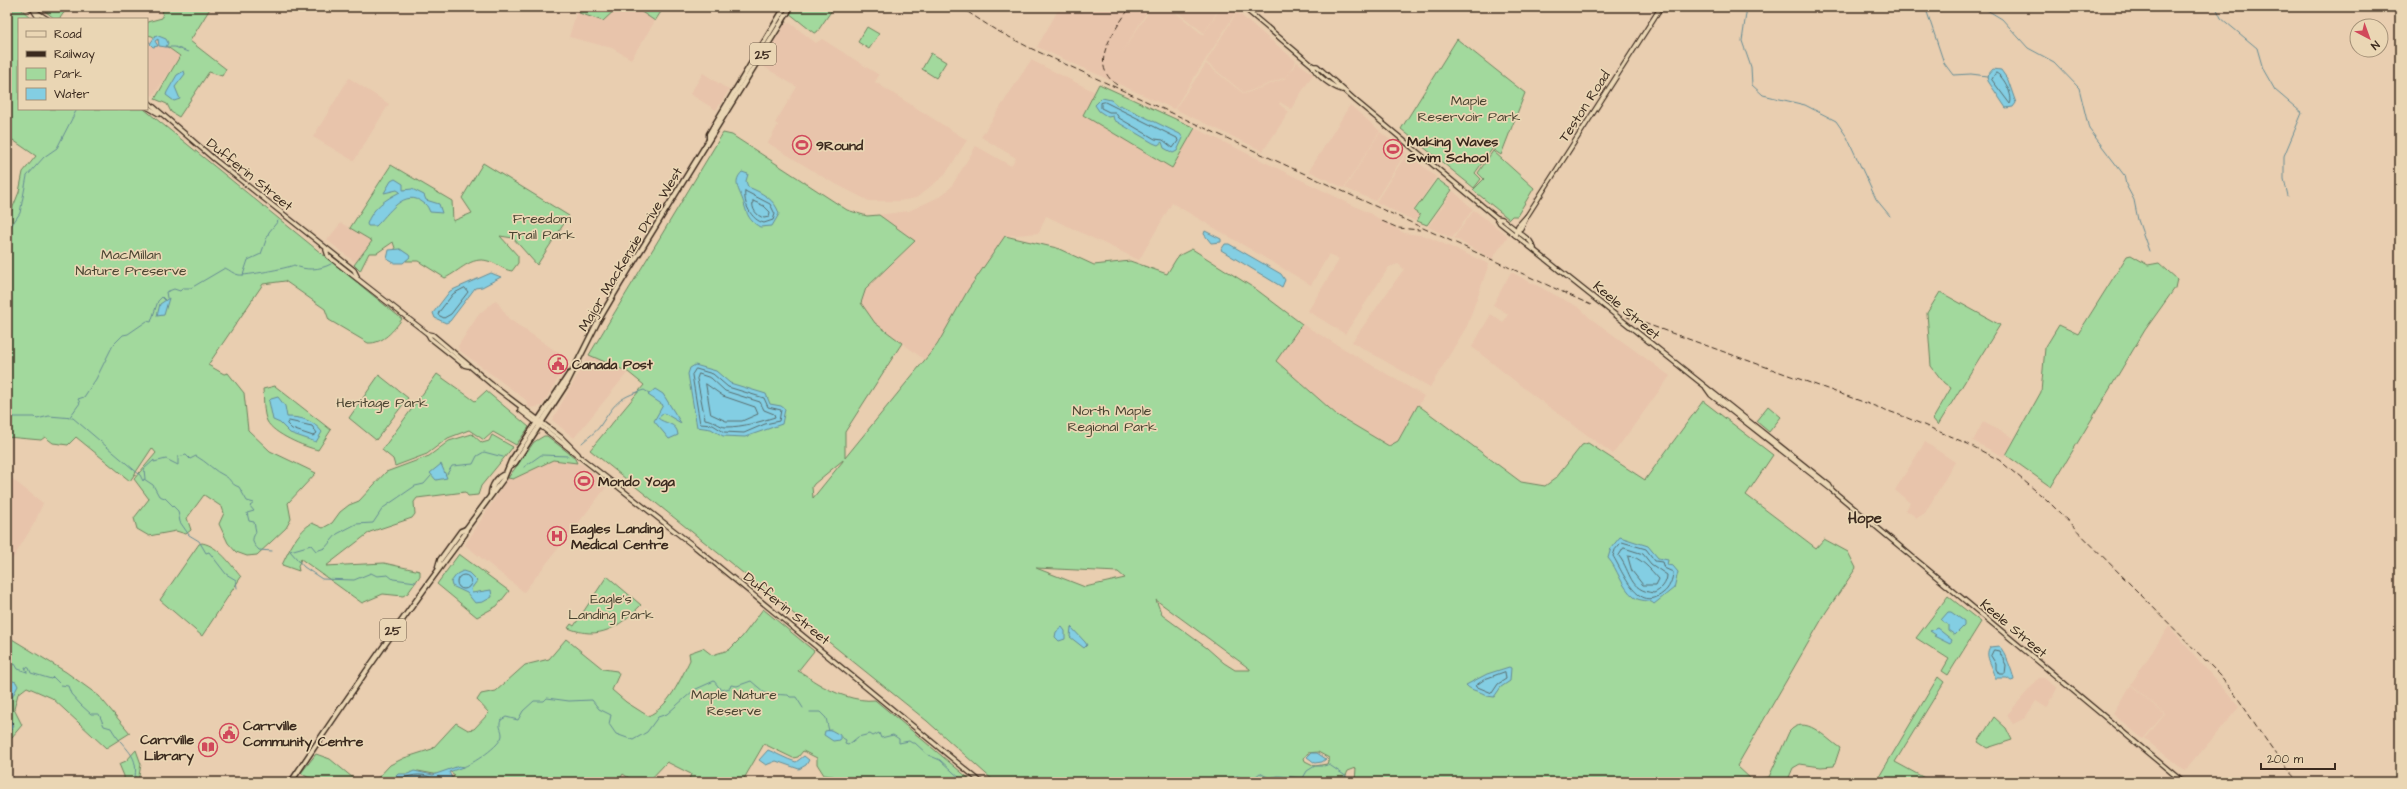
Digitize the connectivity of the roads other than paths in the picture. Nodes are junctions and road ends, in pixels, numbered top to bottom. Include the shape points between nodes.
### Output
1 (29, 7) edge
2 (785, 7) edge
3 (792, 7) edge
4 (1243, 7) edge
5 (1661, 7) edge
6 (34, 12) junction
7 (38, 18) edge
8 (45, 18) edge
9 (148, 102) edge
10 (148, 108) edge
11 (160, 114) junction
12 (709, 139) junction
13 (1516, 233) junction
14 (539, 422) junction
15 (291, 782) edge
16 (981, 782) edge
17 (2183, 782) edge

1 - 6 main road
2 - 12 main road, Major MacKenzie Drive West / 25 via 709,134
3 - 12 main road, Major MacKenzie Drive West / 25
4 - 13 main road, Keele Street
5 - 13 main road, Teston Road via 1518,226
6 - 7 main road
6 - 8 main road
9 - 11 main road, Dufferin Street
10 - 11 main road, Dufferin Street
11 - 14 main road, Dufferin Street via 326,250 328,256 357,276 430,338
12 - 14 main road, Major MacKenzie Drive West / 25
13 - 17 main road, Keele Street via 1530,241 1535,248 1732,412 1832,490
14 - 15 main road, Major MacKenzie Drive West / 25 via 515,463 510,466 504,478 440,560 438,567 348,694
14 - 16 main road, Dufferin Street

